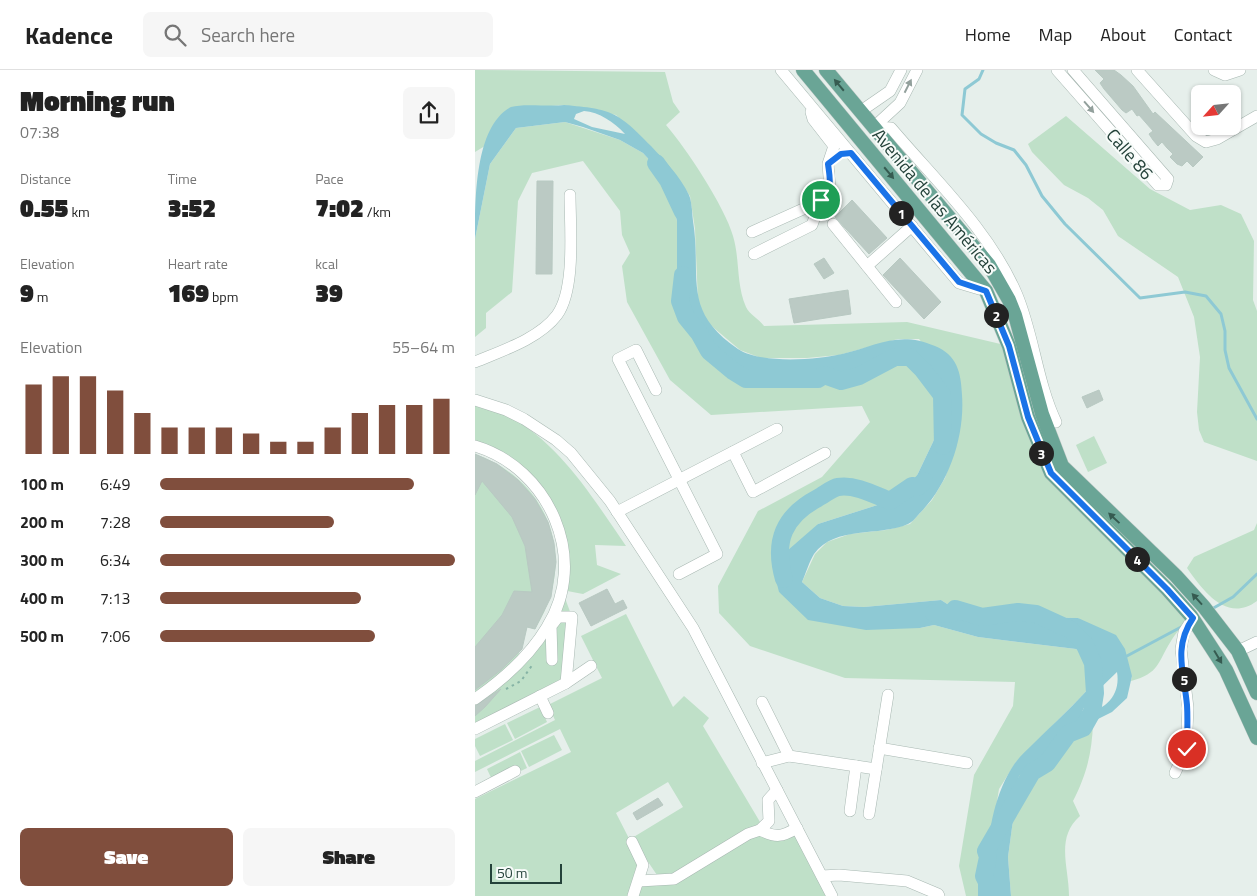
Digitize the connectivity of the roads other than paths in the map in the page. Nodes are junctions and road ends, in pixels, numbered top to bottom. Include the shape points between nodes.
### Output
1 (781, 70) edge
2 (803, 70) edge
3 (826, 70) edge
4 (901, 70) edge
5 (917, 70) edge
6 (1074, 70) edge
7 (1137, 70) edge
8 (1214, 70) edge
9 (1240, 70) edge
10 (1061, 74) edge
11 (810, 104) junction
12 (887, 116) junction
13 (1257, 116) edge
14 (863, 118) junction
15 (875, 128) junction
16 (853, 155) junction
17 (828, 164) junction
18 (570, 195) dead end
19 (821, 200) junction
20 (775, 221) junction
21 (833, 224) dead end
22 (912, 226) junction
23 (753, 232) dead end
24 (784, 239) junction
25 (754, 254) dead end
26 (867, 266) junction
27 (986, 291) junction
28 (896, 302) dead end
29 (475, 362) edge
30 (656, 390) dead end
31 (475, 400) edge
32 (1057, 422) dead end
33 (777, 429) dead end
34 (475, 446) edge
35 (733, 452) junction
36 (825, 453) dead end
37 (680, 480) junction
38 (617, 512) junction
39 (679, 574) dead end
40 (1193, 618) junction
41 (1257, 642) edge
42 (1239, 651) junction
43 (552, 660) dead end
44 (591, 666) dead end
45 (566, 683) junction
46 (1257, 693) edge
47 (888, 695) dead end
48 (540, 696) junction
49 (475, 699) edge
50 (761, 702) dead end
51 (548, 714) dead end
52 (475, 729) edge
53 (1257, 738) edge
54 (879, 748) junction
55 (789, 756) junction
56 (967, 762) dead end
57 (762, 763) junction
58 (856, 766) junction
59 (876, 769) junction
60 (515, 771) dead end
61 (1175, 773) dead end
62 (777, 790) junction
63 (475, 792) edge
64 (850, 810) dead end
65 (869, 814) dead end
66 (797, 828) junction
67 (760, 830) junction
68 (632, 842) dead end
69 (822, 876) junction
70 (639, 882) junction
71 (633, 896) edge
72 (832, 896) edge
73 (939, 896) edge

1 - 11 street
2 - 14 main road, Avenida de las Américas via 830,102
14 -> 3 main road, Avenida de las Américas
4 - 14 street via 889,91
12 -> 5 street via 900,103
6 - 10 street
10 -> 6 street, Calle 86 via 1158,185 1166,185 1168,179
7 - 13 street via 1196,136 1206,142
8 - 9 street via 1225,75
11 - 16 street
11 - 17 street via 813,119 834,146
12 - 14 street via 880,118 871,110
12 - 15 street
14 - 15 main road
14 - 16 street
14 -> 27 main road, Avenida de las Américas
15 - 32 street via 891,128 995,252 1017,295
42 -> 15 main road, Avenida de las Américas via 1177,576 1061,466 1042,414 1009,300 989,265
16 - 17 street via 841,154
16 - 22 street
17 - 19 street via 831,184
18 - 29 street via 566,294 557,314 520,343
19 - 20 street
19 - 24 street via 812,225
20 - 23 street
20 - 24 street
21 - 26 street
22 - 26 street
22 - 27 street via 959,282
24 - 25 street
26 - 28 street
27 - 40 main road, Avenida de las Américas via 1009,346 1028,417 1051,473
30 - 37 street via 636,350 618,359
31 - 38 street via 506,410 556,440 586,469
33 - 35 street
34 - 49 street via 503,457 535,484 556,521 564,562 562,590 547,627 513,670
35 - 36 street via 753,492
35 - 37 street
37 - 38 street
37 - 39 street via 717,554
38 - 57 street via 693,628
40 -> 53 main road, Avenida de las Américas via 1226,670
40 - 61 street via 1184,632 1181,649 1187,749
41 - 42 street
42 - 46 main road, Avenida de las Américas
43 - 45 street via 551,626 558,617 572,617
44 - 45 street
45 - 48 street
47 - 54 street
48 - 51 street
48 - 52 street
50 - 55 street
54 - 56 street
54 - 59 street
55 - 57 street
55 - 58 street
57 - 62 street
58 - 59 street
58 - 64 street
59 - 65 street
60 - 63 street
62 - 66 street
62 - 67 street via 769,796 769,821
66 - 67 street via 783,836 773,837
66 - 69 street
67 - 70 street via 674,879
68 - 70 street via 643,865
69 - 72 street
69 - 73 street via 907,881
70 - 71 street

